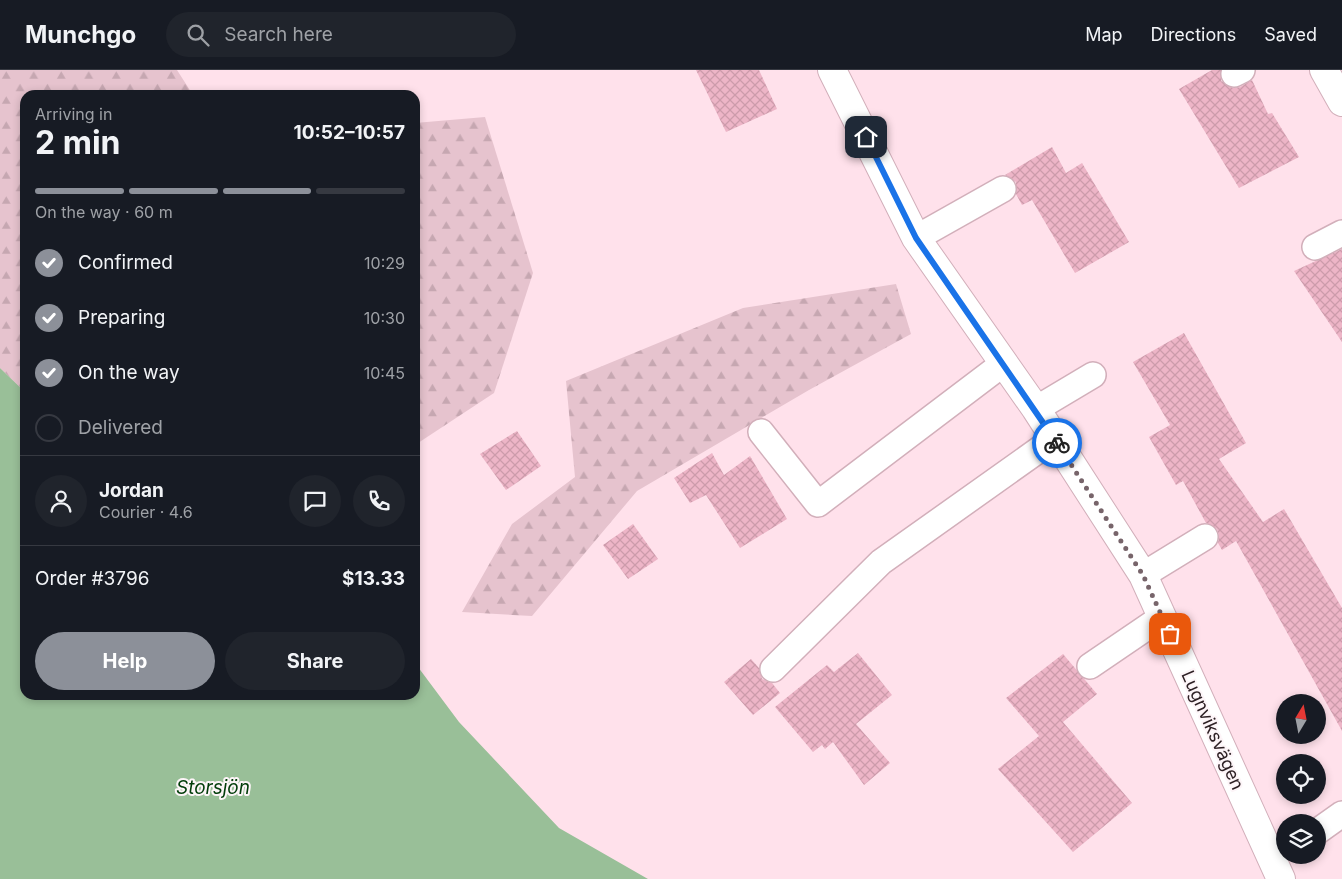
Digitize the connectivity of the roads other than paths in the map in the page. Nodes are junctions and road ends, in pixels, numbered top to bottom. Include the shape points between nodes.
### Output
1 (832, 70) edge
2 (1324, 70) edge
3 (1342, 102) edge
4 (1003, 188) dead end
5 (1342, 233) edge
6 (916, 238) junction
7 (1315, 247) dead end
8 (1004, 363) junction
9 (1093, 375) dead end
10 (1036, 409) junction
11 (761, 432) dead end
12 (1054, 439) junction
13 (1205, 537) dead end
14 (1143, 575) junction
15 (1162, 617) junction
16 (1090, 666) dead end
17 (773, 669) dead end
18 (1342, 814) edge
19 (1326, 825) edge
20 (1280, 866) edge

1 - 6 street, Lugnviksvägen
2 - 3 street
4 - 6 lane
5 - 7 lane
6 - 8 street, Lugnviksvägen
8 - 10 street, Lugnviksvägen
8 - 11 lane via 818,504
9 - 10 lane
10 - 12 street, Lugnviksvägen
12 - 14 street, Lugnviksvägen
12 - 17 lane via 881,562
13 - 14 lane
14 - 15 street, Lugnviksvägen
15 - 16 lane
15 - 20 street, Lugnviksvägen
18 - 19 lane

